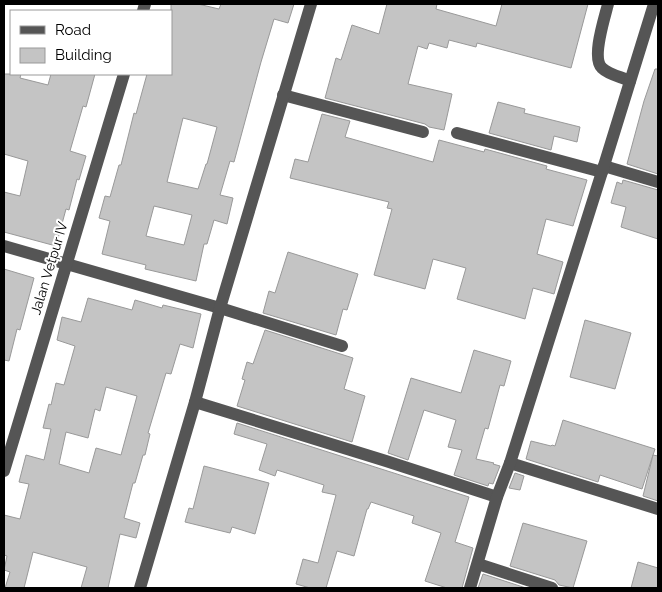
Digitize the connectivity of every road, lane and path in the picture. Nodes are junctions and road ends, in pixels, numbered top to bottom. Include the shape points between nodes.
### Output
1 (311, 4) edge
2 (608, 4) edge
3 (654, 4) edge
4 (124, 75) edge
5 (630, 81) junction
6 (283, 95) junction
7 (423, 132) dead end
8 (457, 133) dead end
9 (603, 169) junction
10 (658, 182) edge
11 (4, 246) edge
12 (66, 264) junction
13 (220, 308) junction
14 (342, 346) dead end
15 (195, 402) junction
16 (510, 463) junction
17 (4, 471) edge
18 (497, 497) junction
19 (658, 509) edge
20 (478, 564) junction
21 (140, 588) edge
22 (470, 588) edge
23 (552, 588) edge

1 - 6 street
2 - 5 street via 598,61 602,69
3 - 5 street
4 - 12 street, Jalan Vetpur IV
5 - 9 street
6 - 7 street
6 - 13 street
8 - 9 street
9 - 10 street
9 - 16 street
11 - 12 street
12 - 13 street
12 - 17 street, Jalan Vetpur IV
13 - 14 street
13 - 15 street
15 - 18 street
15 - 21 street
16 - 18 street
16 - 19 street
18 - 20 street
20 - 22 street
20 - 23 street

